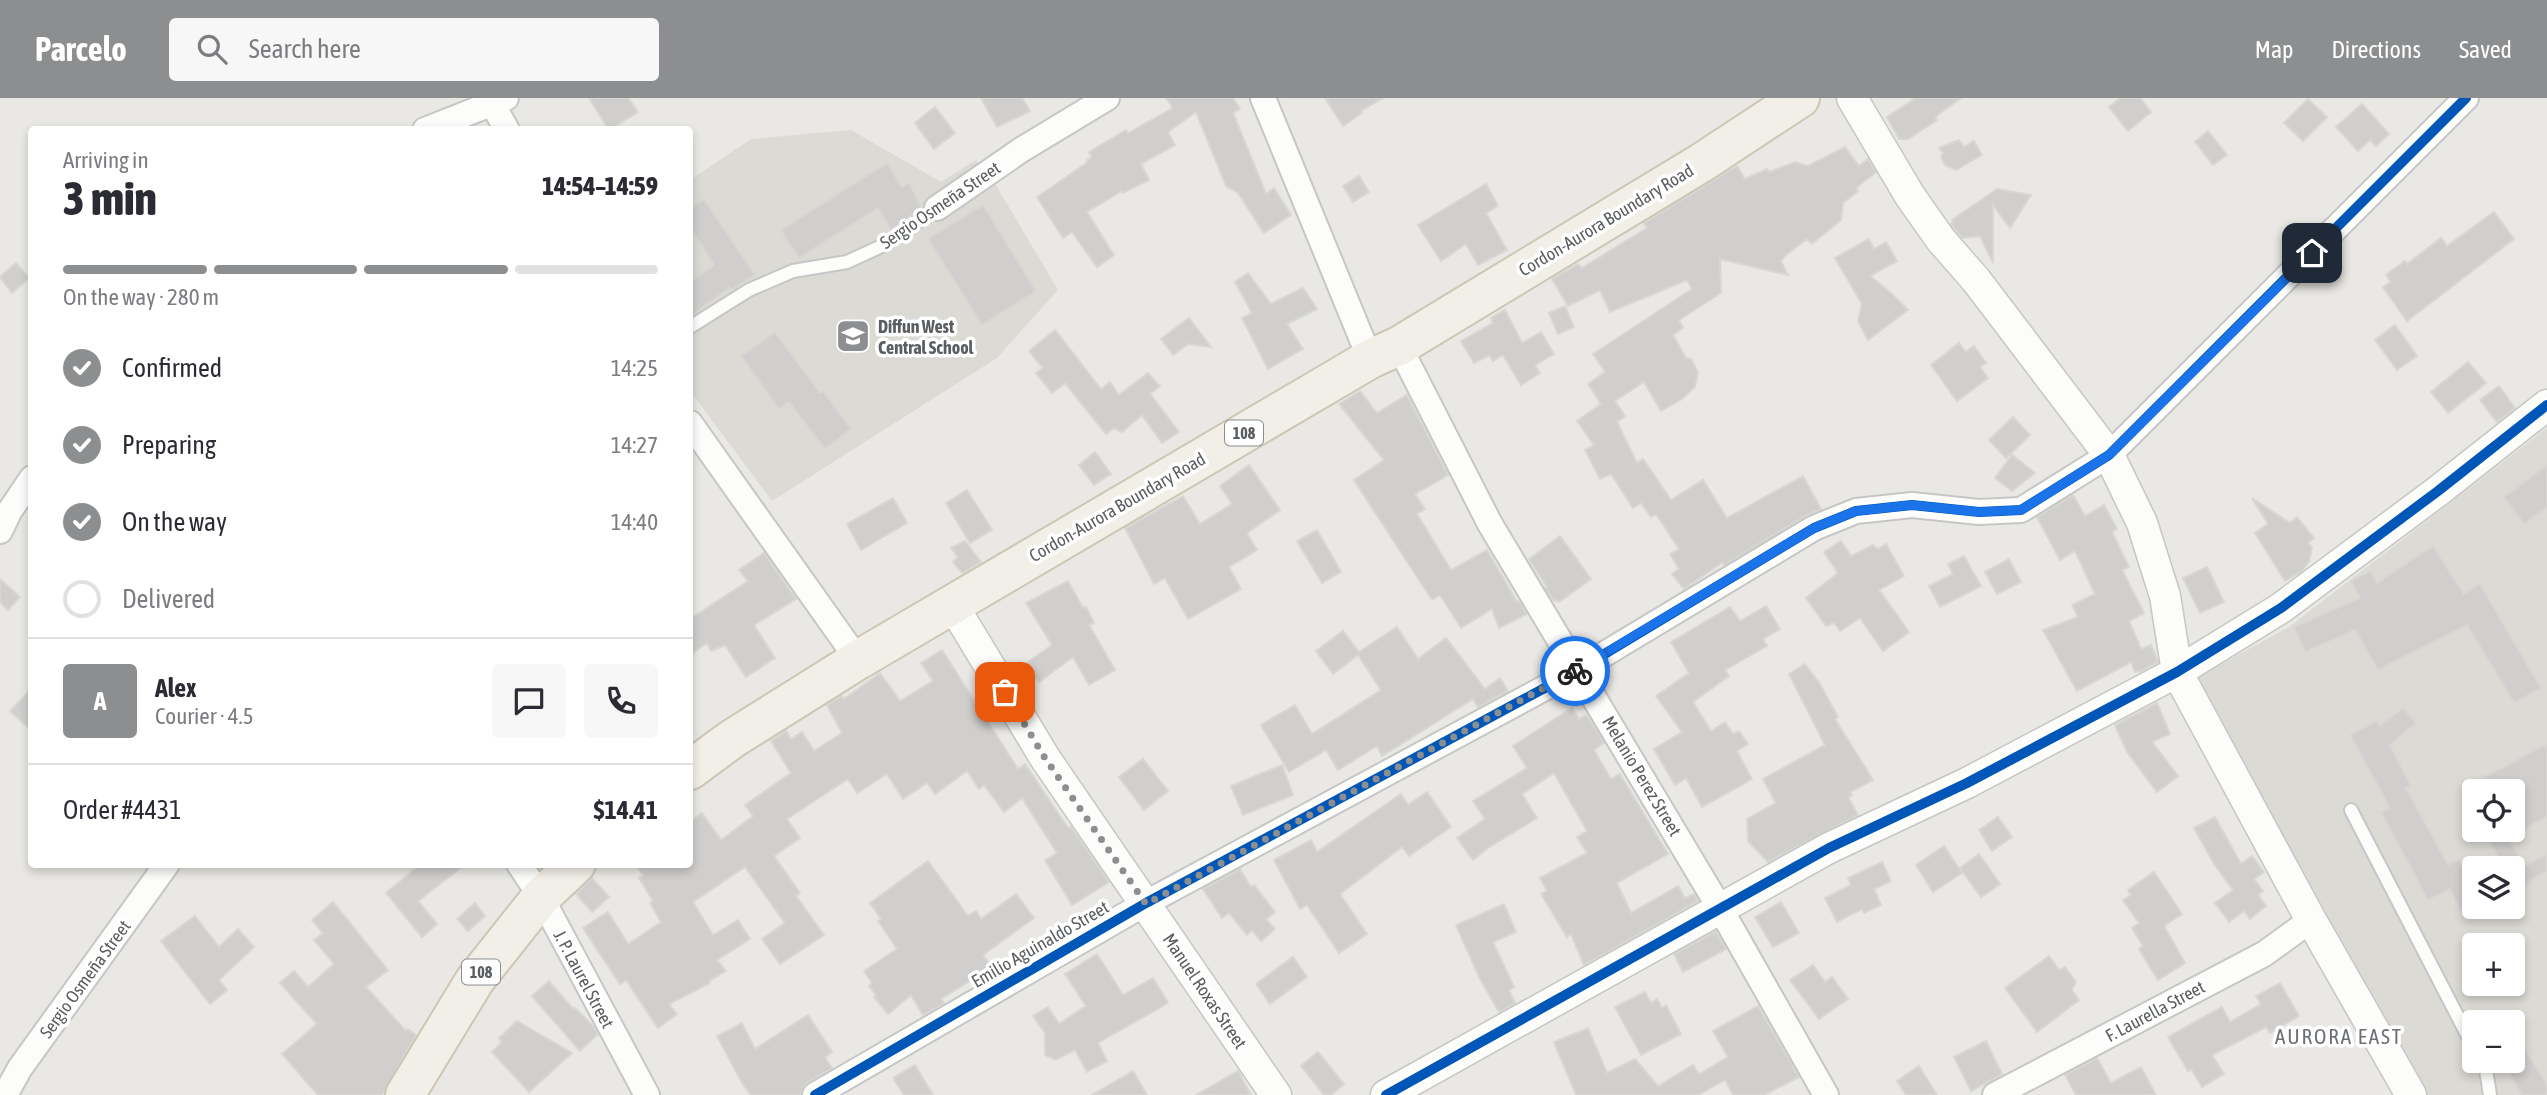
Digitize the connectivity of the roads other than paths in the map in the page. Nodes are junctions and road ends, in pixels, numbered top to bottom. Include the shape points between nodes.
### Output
1 (1107, 98) edge
2 (1263, 98) edge
3 (1800, 98) edge
4 (2466, 98) edge
5 (499, 101) edge
6 (1859, 101) edge
7 (435, 126) edge
8 (506, 126) edge
9 (937, 208) joint
10 (693, 325) edge
11 (1385, 352) junction
12 (2547, 405) edge
13 (693, 427) edge
14 (2109, 455) junction
15 (28, 484) edge
16 (0, 531) edge
17 (952, 604) junction
18 (858, 660) junction
19 (1578, 670) junction
20 (2177, 672) junction
21 (693, 768) edge
22 (2351, 810) dead end
23 (164, 868) edge
24 (522, 868) edge
25 (572, 868) edge
26 (541, 897) junction
27 (1146, 904) junction
28 (1721, 910) junction
29 (2311, 920) junction
30 (2462, 1025) edge
31 (2486, 1073) edge
32 (5, 1095) edge
33 (405, 1095) edge
34 (647, 1095) edge
35 (816, 1095) edge
36 (1276, 1095) edge
37 (1386, 1095) edge
38 (1826, 1095) edge
39 (1995, 1095) edge
40 (2411, 1095) edge
41 (2490, 1095) edge

1 - 9 street, Sergio Osmeña Street
2 - 11 street, Melanio Perez Street
3 - 11 main road, Cordon-Aurora Boundary Road / 108
4 - 14 street, Emilio Aguinaldo Street
5 - 7 street
5 - 8 street
6 - 14 street via 1910,196 1941,240
9 - 10 lane, Sergio Osmeña Street via 886,244 847,262 793,271
11 - 17 main road, Cordon-Aurora Boundary Road / 108
11 - 19 street, Melanio Perez Street
12 - 20 street via 2281,608
13 - 18 street
14 - 19 street, Emilio Aguinaldo Street via 2021,510 1979,512 1912,505 1856,511 1814,528
14 - 20 street via 2141,523 2165,596
15 - 16 street
17 - 18 main road, Cordon-Aurora Boundary Road / 108
17 - 27 street, Manuel Roxas Street via 1045,758
18 - 21 main road, Cordon-Aurora Boundary Road / 108
19 - 27 street, Emilio Aguinaldo Street
19 - 28 street, Melanio Perez Street
20 - 28 street via 1967,783 1829,848
20 - 29 street
22 - 30 lane
23 - 32 street, Sergio Osmeña Street
24 - 26 street, J. P. Laurel Street
25 - 26 main road, 108
26 - 33 main road, 108 via 475,980
26 - 34 street, J. P. Laurel Street
27 - 35 street, Emilio Aguinaldo Street
27 - 36 street, Manuel Roxas Street
28 - 37 street
28 - 38 street, Melanio Perez Street
29 - 39 street, F. Laurella Street via 2264,954
29 - 40 street
31 - 41 lane

